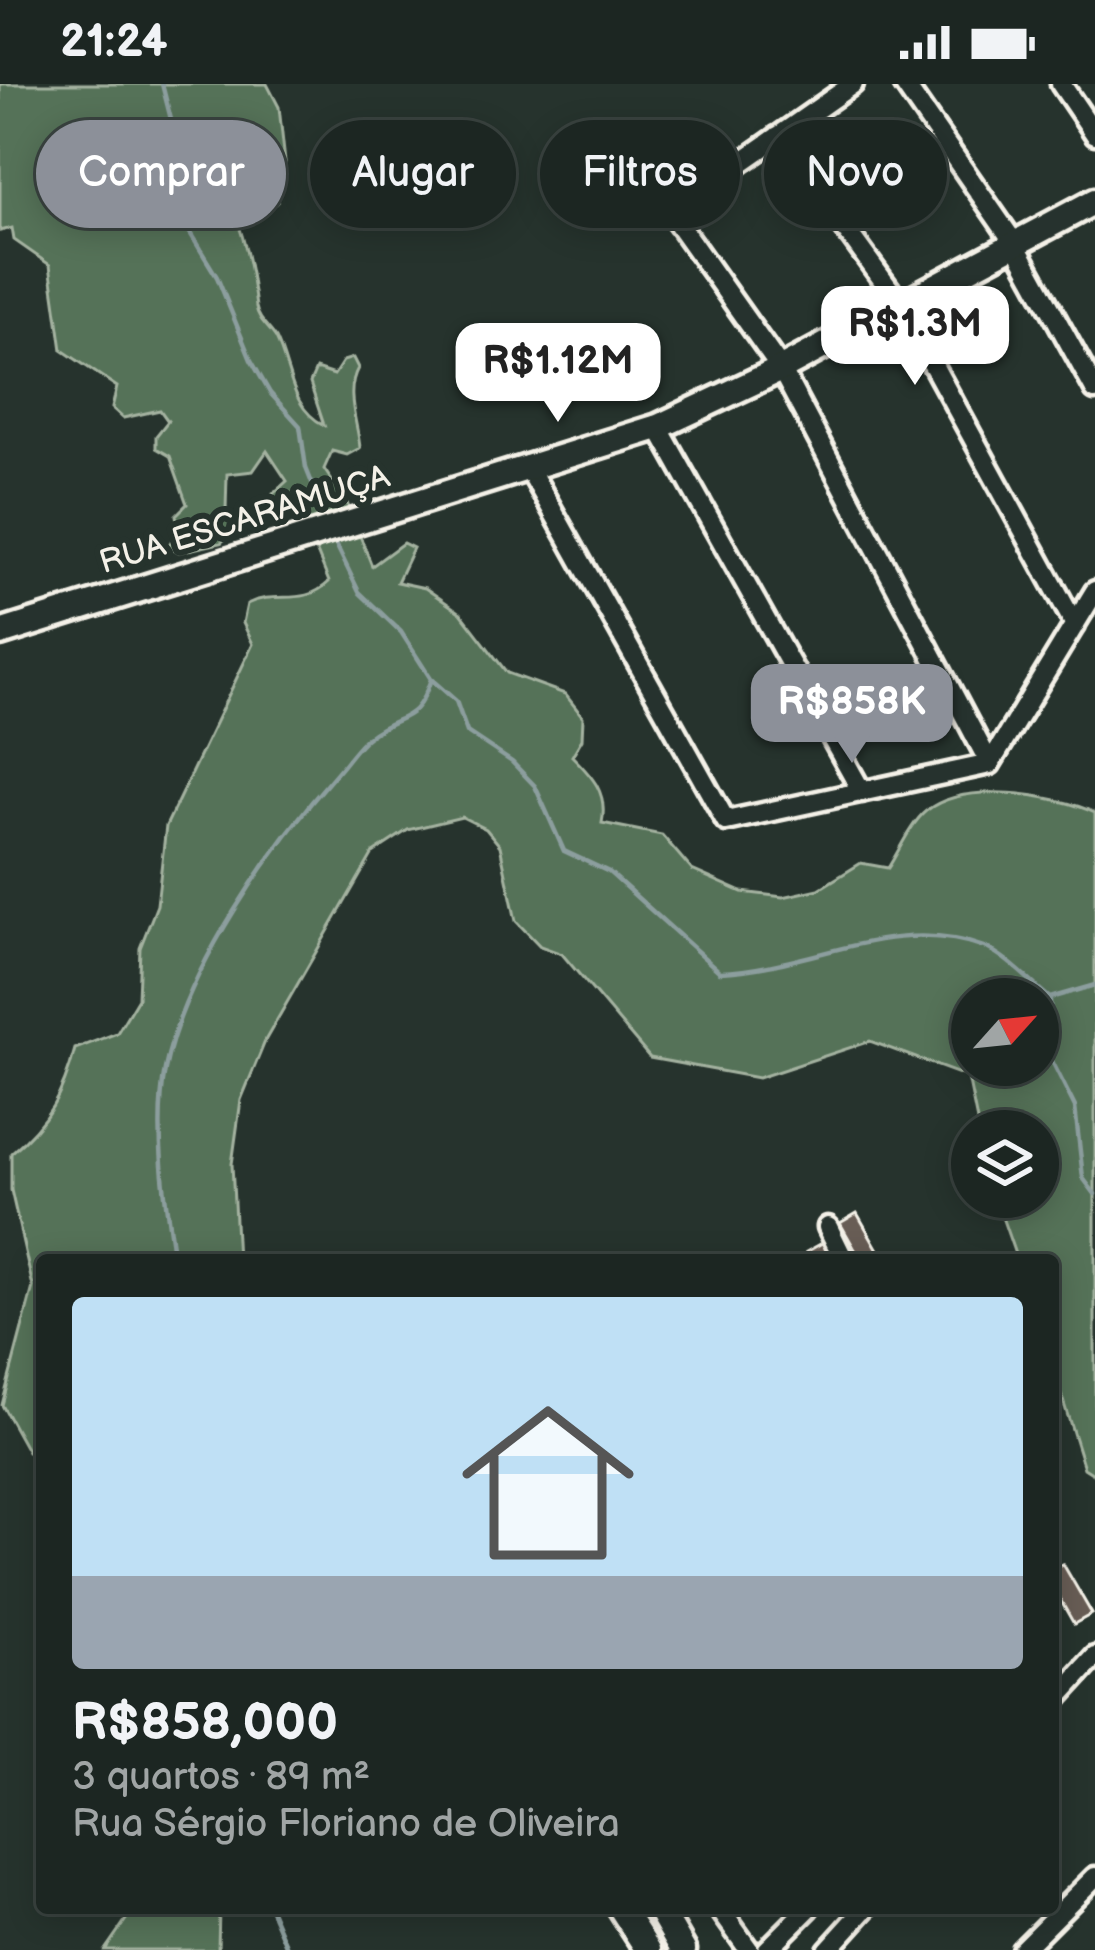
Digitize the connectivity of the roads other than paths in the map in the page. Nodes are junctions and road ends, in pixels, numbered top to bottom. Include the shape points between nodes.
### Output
1 (853, 84) edge
2 (904, 84) edge
3 (1061, 84) edge
4 (801, 120) edge
5 (1095, 134) edge
6 (1095, 201) edge
7 (681, 228) edge
8 (845, 228) edge
9 (1015, 244) junction
10 (898, 302) junction
11 (781, 368) junction
12 (1095, 390) edge
13 (658, 427) junction
14 (527, 465) junction
15 (1095, 590) edge
16 (1075, 625) junction
17 (0, 633) edge
18 (990, 764) junction
19 (862, 792) junction
20 (828, 1227) dead end
21 (841, 1254) edge
22 (1095, 1658) edge
23 (1059, 1697) edge
24 (1095, 1877) edge
25 (1059, 1913) edge
26 (625, 1914) edge
27 (662, 1914) edge
28 (722, 1914) edge
29 (802, 1914) edge
30 (860, 1914) edge
31 (1058, 1914) edge
32 (736, 1946) edge
33 (648, 1950) edge
34 (683, 1950) edge
35 (767, 1950) edge
36 (827, 1950) edge
37 (1022, 1950) edge

1 - 4 street
2 - 9 street
3 - 5 street
6 - 9 street, RUA ESCARAMUÇA
7 - 11 street
8 - 10 street
9 - 10 street, RUA ESCARAMUÇA
9 - 12 street
10 - 11 street, RUA ESCARAMUÇA
10 - 16 street
11 - 13 street, RUA ESCARAMUÇA
11 - 18 street
13 - 14 street, RUA ESCARAMUÇA
13 - 19 street
14 - 17 street, RUA ESCARAMUÇA
14 - 19 street via 726,821
15 - 16 street
16 - 18 street
18 - 19 street
20 - 21 street
22 - 23 street
24 - 25 street
26 - 33 street
27 - 34 street
28 - 32 street
29 - 35 street
30 - 36 street
31 - 37 street

